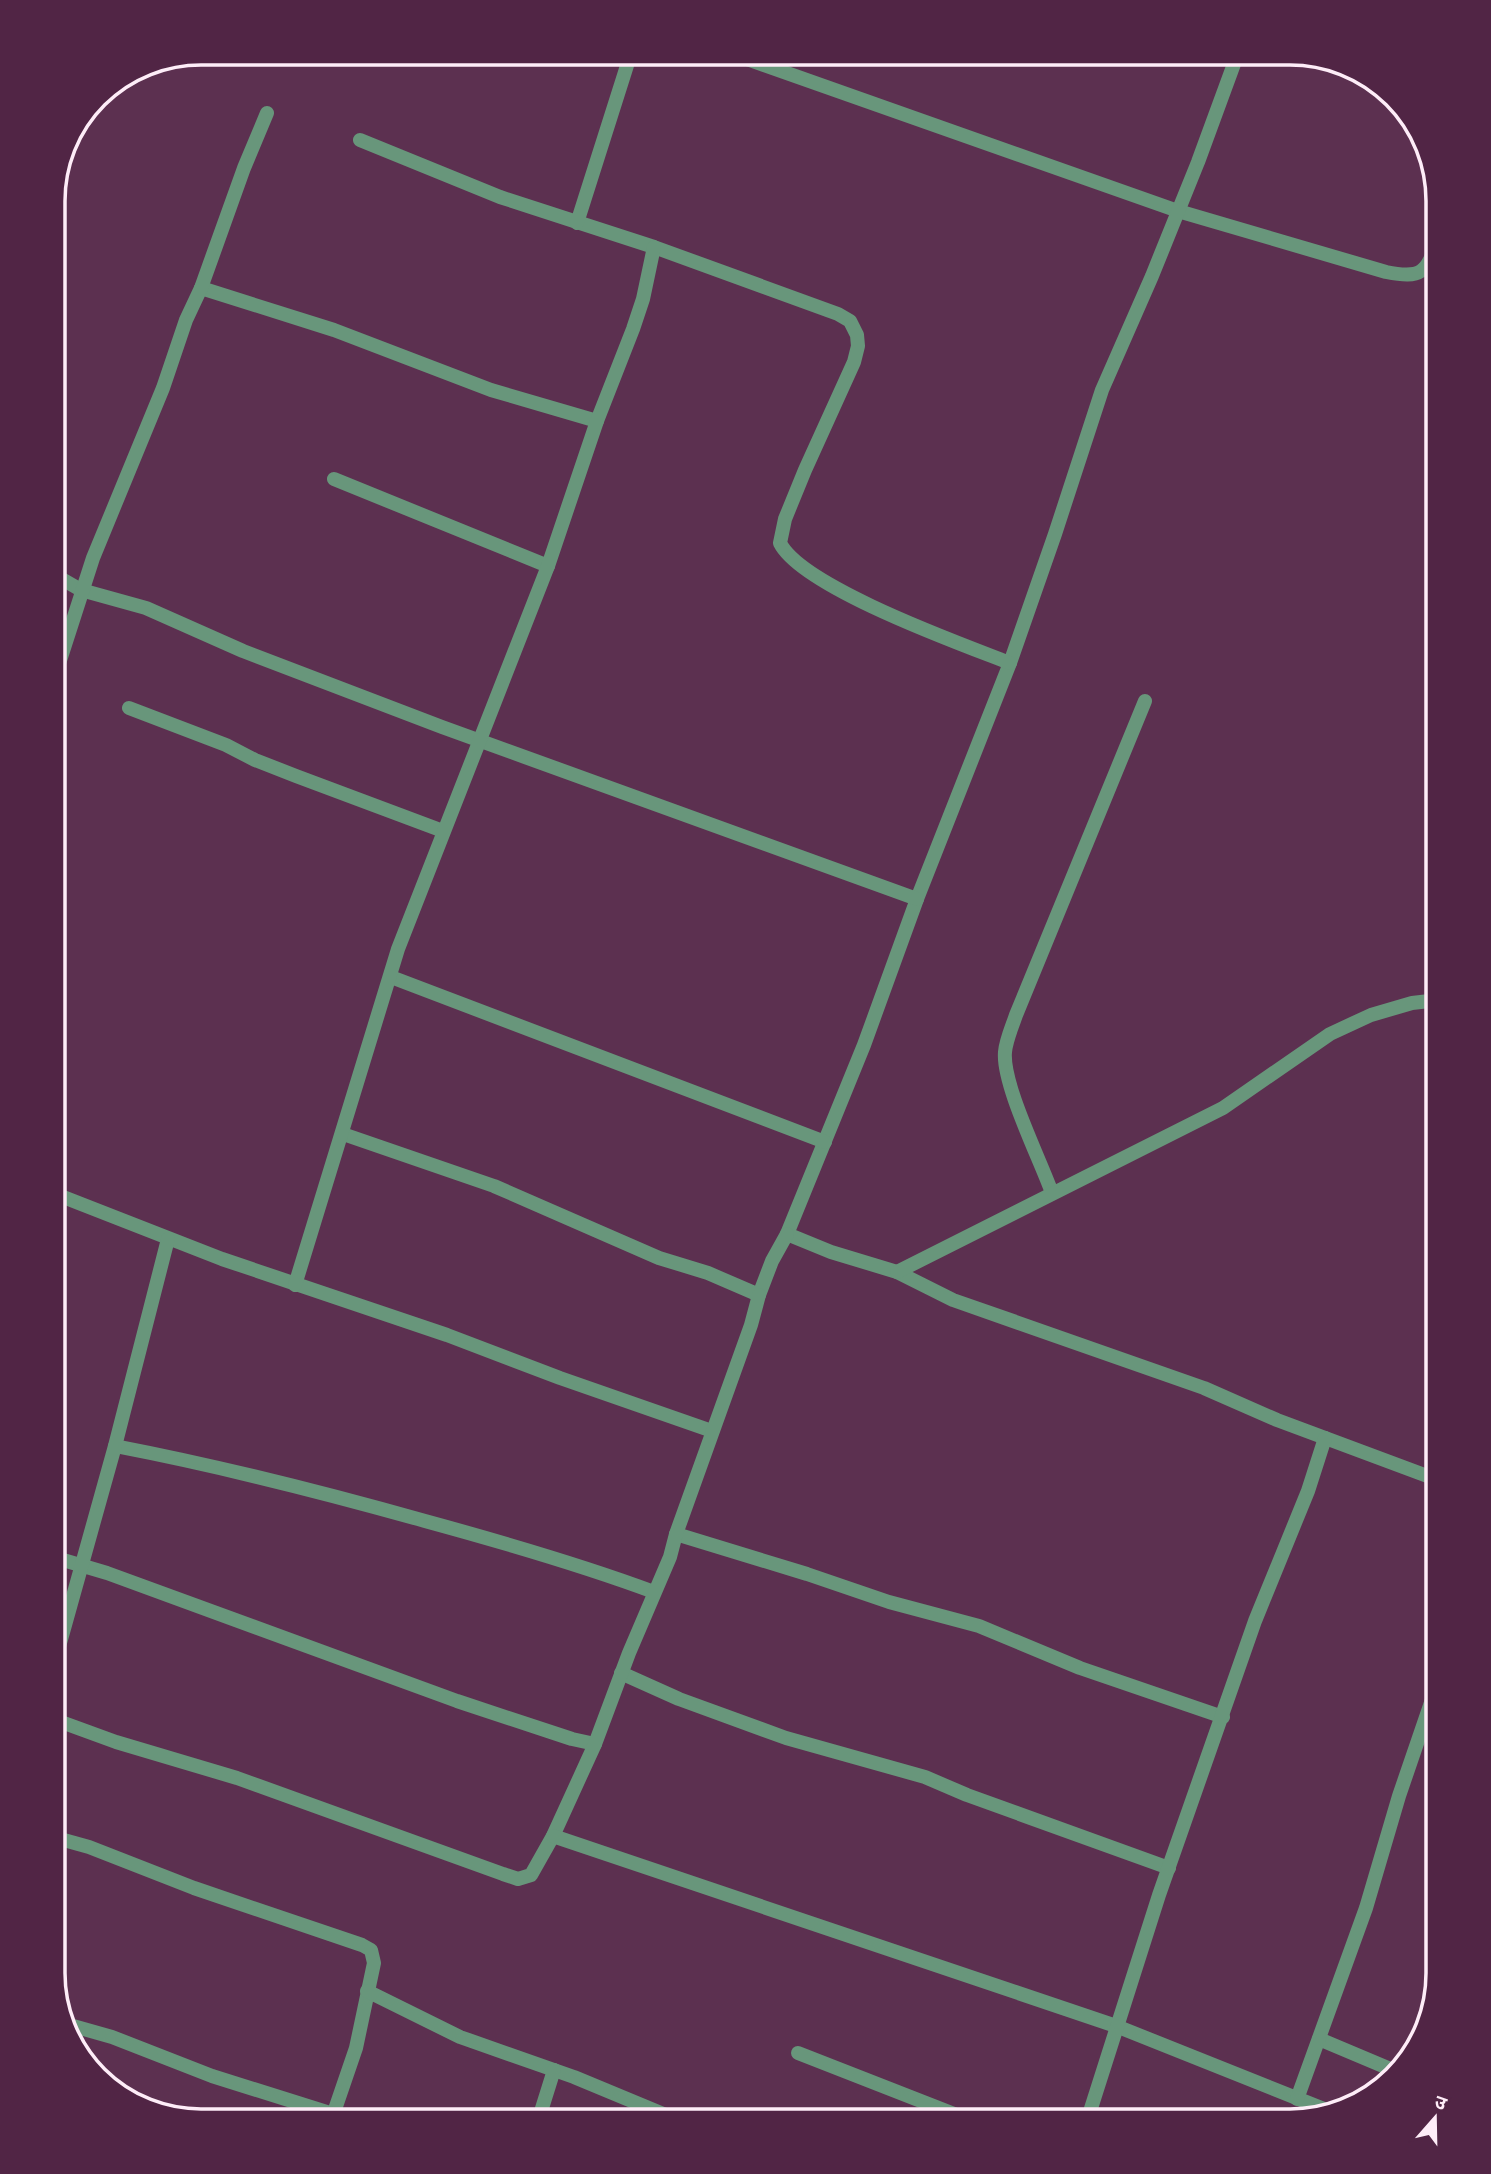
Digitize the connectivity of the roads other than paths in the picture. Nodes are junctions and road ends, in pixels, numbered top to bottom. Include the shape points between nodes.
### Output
1 (627, 65) edge
2 (764, 65) edge
3 (1233, 65) edge
4 (267, 113) dead end
5 (360, 140) dead end
6 (1178, 211) junction
7 (577, 223) junction
8 (654, 247) junction
9 (1426, 266) edge
10 (201, 288) junction
11 (597, 421) junction
12 (334, 479) dead end
13 (548, 566) junction
14 (65, 581) edge
15 (81, 590) junction
16 (65, 646) edge
17 (1010, 663) junction
18 (1145, 701) dead end
19 (129, 708) dead end
20 (480, 739) junction
21 (443, 831) junction
22 (917, 899) junction
23 (391, 977) junction
24 (1426, 1001) edge
25 (343, 1134) junction
26 (825, 1142) junction
27 (1052, 1193) junction
28 (65, 1198) edge
29 (787, 1234) junction
30 (167, 1239) junction
31 (897, 1272) junction
32 (295, 1285) junction
33 (759, 1295) junction
34 (712, 1431) junction
35 (1325, 1438) junction
36 (115, 1446) junction
37 (1426, 1476) edge
38 (676, 1534) junction
39 (65, 1560) edge
40 (81, 1564) junction
41 (654, 1592) junction
42 (65, 1621) edge
43 (621, 1673) junction
44 (1223, 1717) junction
45 (1426, 1717) edge
46 (65, 1724) edge
47 (596, 1744) junction
48 (553, 1836) junction
49 (65, 1841) edge
50 (1169, 1868) junction
51 (367, 1991) junction
52 (1116, 2026) junction
53 (76, 2027) edge
54 (1319, 2039) junction
55 (798, 2053) dead end
56 (1387, 2068) edge
57 (554, 2070) junction
58 (1297, 2099) junction
59 (1317, 2106) edge
60 (306, 2109) edge
61 (335, 2109) edge
62 (542, 2109) edge
63 (650, 2109) edge
64 (941, 2109) edge
65 (1091, 2109) edge

1 - 7 street
2 - 6 street
3 - 6 street
4 - 10 street
5 - 7 street
6 - 9 street via 1376,269 1409,276
6 - 17 street via 1102,390
7 - 8 street
8 - 11 street via 640,309
8 - 17 street via 850,321 857,335 854,362 805,470 780,543 807,570 865,603
10 - 11 street via 334,330 491,390
10 - 15 street
11 - 13 street
12 - 13 street
13 - 20 street
14 - 15 street
15 - 16 street
15 - 20 street via 146,608 243,651
17 - 22 street
18 - 27 street via 1016,1015 1005,1054 1016,1103
19 - 21 street
20 - 21 street
20 - 22 street
21 - 23 street
22 - 26 street
23 - 25 street
23 - 26 street
24 - 27 street via 1371,1015 1330,1034 1223,1108
25 - 32 street
25 - 33 street via 494,1186 659,1258
26 - 29 street
27 - 31 street
28 - 30 street
29 - 31 street
29 - 33 street
30 - 32 street
30 - 36 street
31 - 35 street via 953,1300 1204,1388
32 - 34 street
33 - 34 street
34 - 38 street
35 - 37 street
35 - 44 street
36 - 40 street
36 - 41 street via 330,1494
38 - 41 street
38 - 44 street via 979,1626 1080,1668
39 - 40 street
40 - 42 street
40 - 47 street via 457,1702
41 - 43 street
43 - 47 street
43 - 50 street via 786,1738 925,1777
44 - 50 street
45 - 54 street via 1366,1909
46 - 48 street via 237,1778 518,1879 531,1875
47 - 48 street
48 - 52 street
49 - 51 street via 362,1945 374,1956
50 - 52 street
51 - 57 street via 460,2037
51 - 61 street via 356,2048
52 - 58 street
52 - 65 street
53 - 60 street
54 - 56 street
54 - 58 street
55 - 64 street
57 - 62 street
57 - 63 street
58 - 59 street

